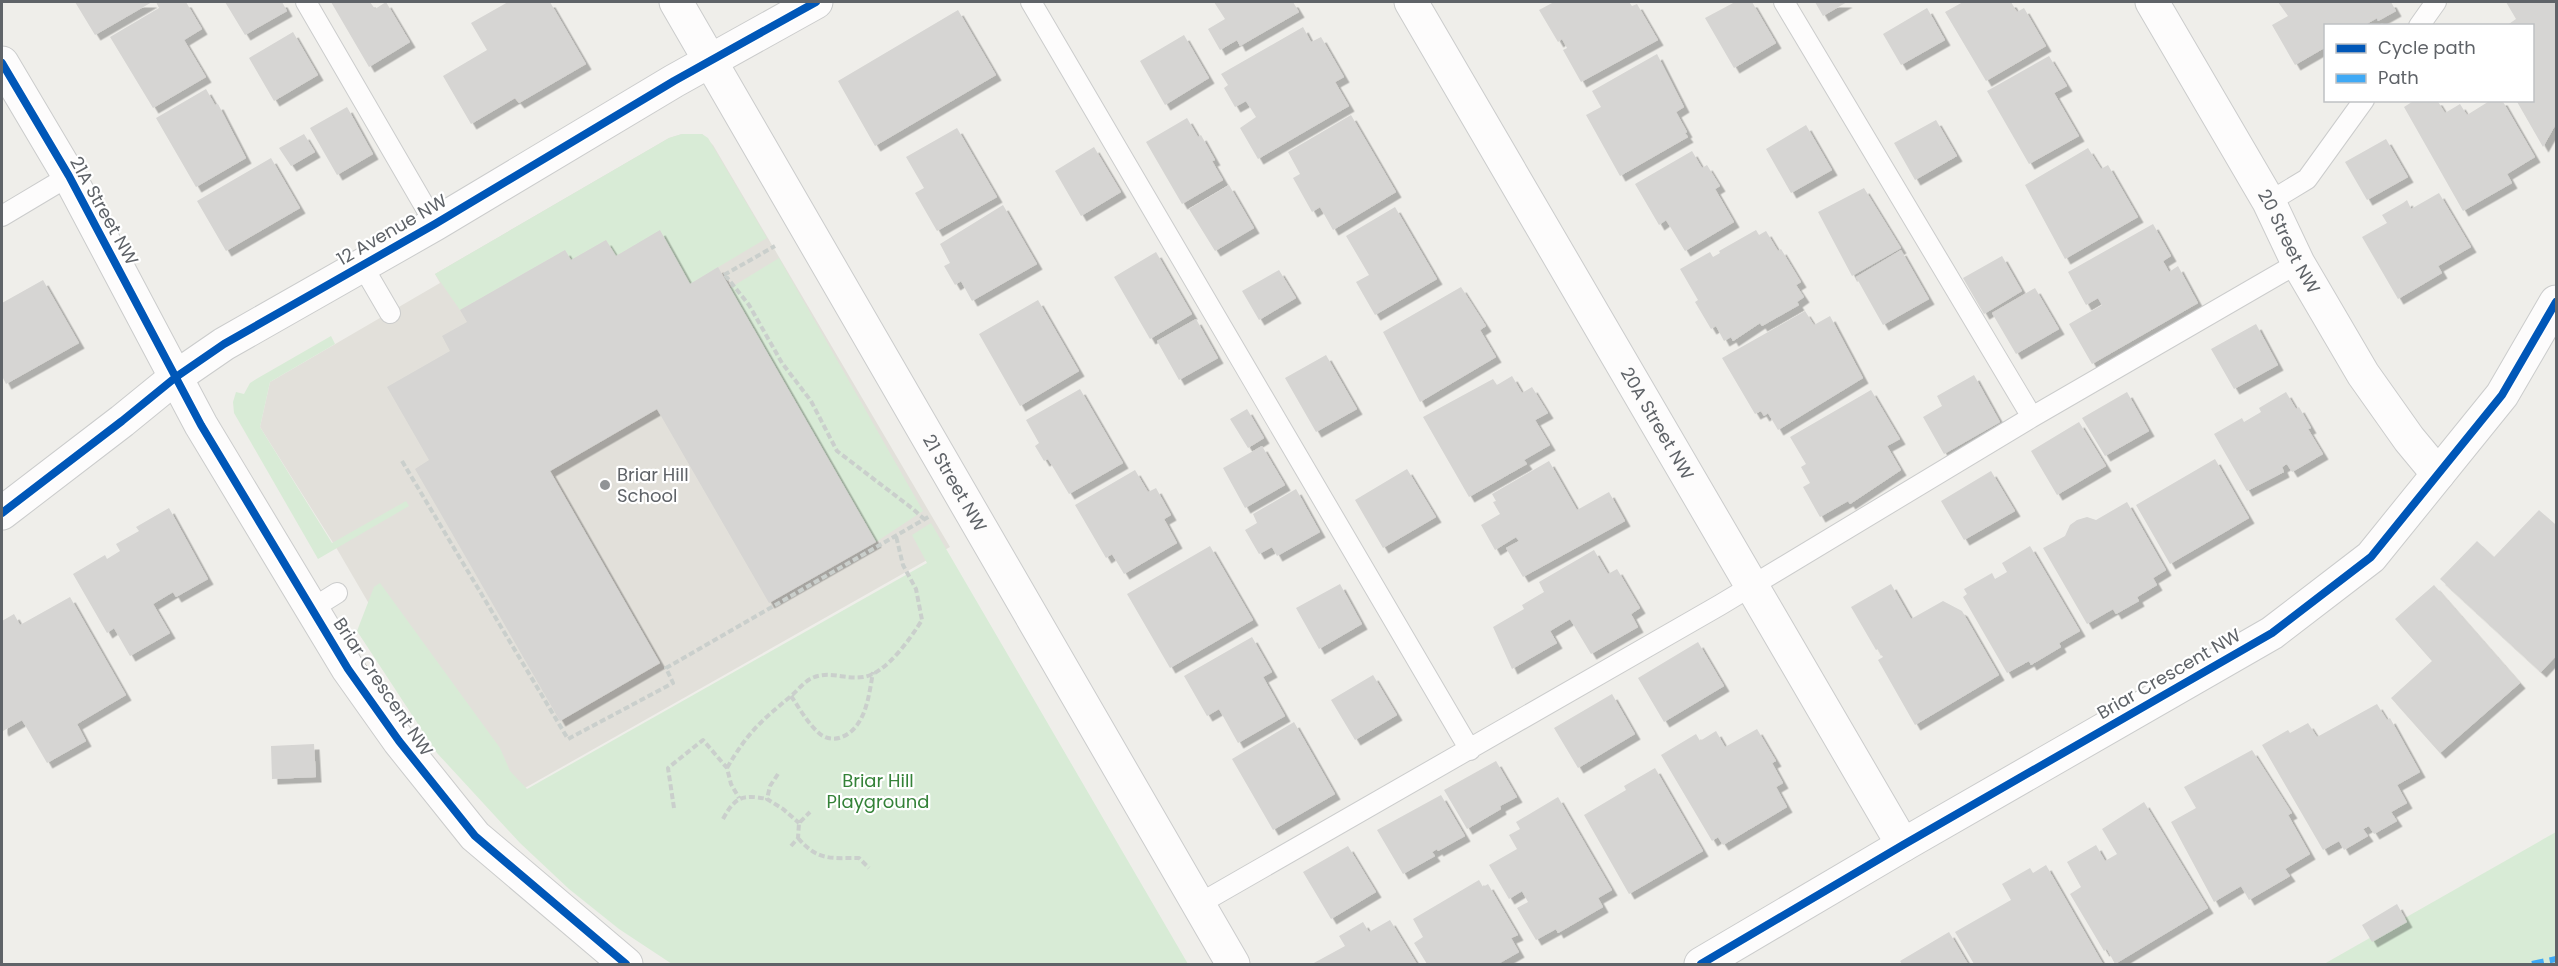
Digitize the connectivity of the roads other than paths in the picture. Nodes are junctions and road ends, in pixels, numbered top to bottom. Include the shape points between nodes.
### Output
1 (306, 2) edge
2 (676, 2) edge
3 (816, 2) edge
4 (1031, 2) edge
5 (1411, 2) edge
6 (1784, 2) edge
7 (2152, 2) edge
8 (2436, 2) edge
9 (2420, 24) edge
10 (711, 61) junction
11 (2, 63) edge
12 (2363, 102) edge
13 (69, 176) junction
14 (2269, 202) junction
15 (2, 216) edge
16 (435, 224) junction
17 (2298, 263) junction
18 (362, 265) junction
19 (2556, 302) edge
20 (390, 313) dead end
21 (176, 377) junction
22 (2032, 417) junction
23 (2438, 474) junction
24 (2, 513) edge
25 (1749, 585) junction
26 (1470, 750) junction
27 (1903, 845) junction
28 (1199, 904) junction
29 (626, 964) edge
30 (1233, 964) edge
31 (1701, 964) edge

1 - 16 lane
2 - 10 street, 21 Street NW
3 - 10 street, 12 Avenue NW
4 - 26 lane
5 - 25 street, 20A Street NW
6 - 22 lane
7 - 14 street, 20 Street NW
8 - 9 lane
10 - 16 street, 12 Avenue NW
10 - 28 street, 21 Street NW
11 - 13 street, 21A Street NW
12 - 14 lane via 2307,179
13 - 15 lane
13 - 21 street, 21A Street NW
14 - 17 street, 20 Street NW
16 - 18 street, 12 Avenue NW
17 - 22 lane
17 - 23 street, 20 Street NW via 2363,374
18 - 20 lane
18 - 21 street, 12 Avenue NW via 224,344
19 - 23 street, Briar Crescent NW via 2502,395
21 - 24 street, 12 Avenue NW
21 - 29 street, Briar Crescent NW via 201,425 325,601 348,669 399,741 475,836
22 - 25 lane
23 - 27 street, Briar Crescent NW via 2371,557 2272,633
25 - 26 lane
25 - 27 street, 20A Street NW
26 - 28 lane
27 - 31 street, Briar Crescent NW
28 - 30 street, 21 Street NW

